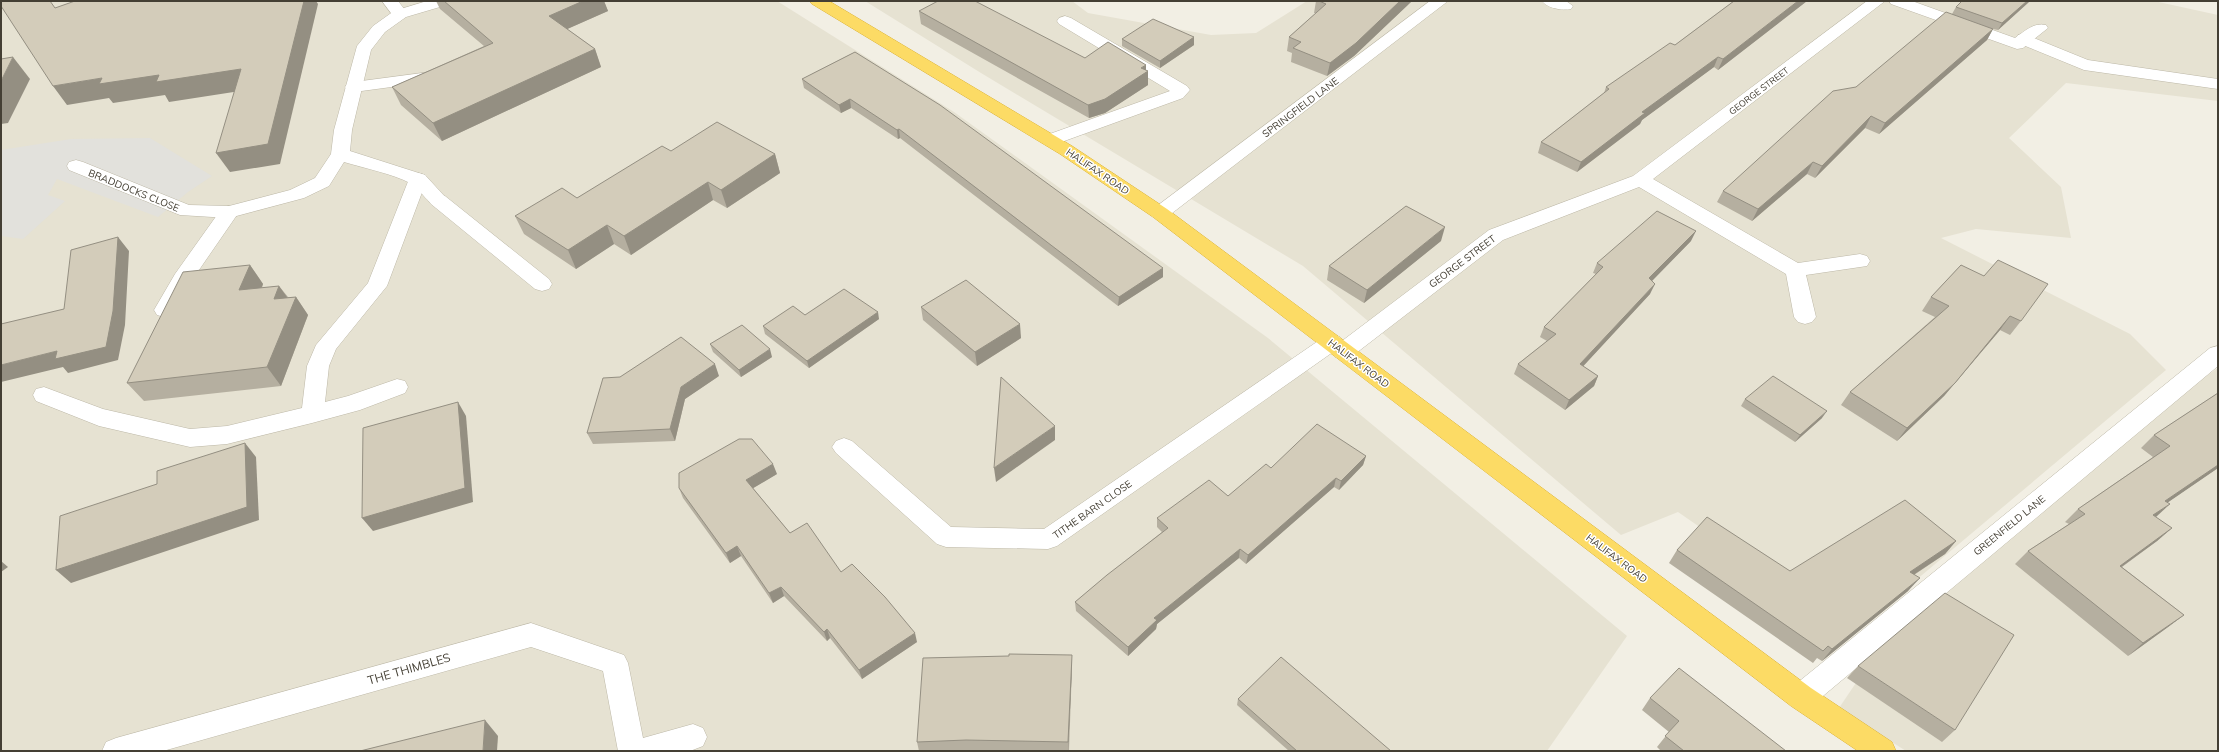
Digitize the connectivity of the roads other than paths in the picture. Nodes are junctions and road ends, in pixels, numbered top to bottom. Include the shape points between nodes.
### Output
1 (444, 1) edge
2 (818, 1) edge
3 (1440, 1) edge
4 (1550, 1) edge
5 (1877, 1) edge
6 (1897, 1) edge
7 (1565, 6) dead end
8 (395, 8) edge
9 (1065, 21) dead end
10 (2040, 28) dead end
11 (2024, 39) junction
12 (430, 77) edge
13 (2218, 84) edge
14 (354, 87) junction
15 (1050, 140) junction
16 (340, 154) junction
17 (76, 166) dead end
18 (418, 179) junction
19 (1640, 180) junction
20 (229, 212) junction
21 (1160, 213) junction
22 (1860, 261) dead end
23 (1795, 270) junction
24 (542, 284) dead end
25 (164, 310) edge
26 (1805, 317) dead end
27 (1338, 347) junction
28 (2218, 354) edge
29 (397, 388) dead end
30 (44, 395) dead end
31 (312, 414) junction
32 (844, 447) dead end
33 (1801, 697) junction
34 (693, 737) dead end
35 (116, 751) edge
36 (632, 751) edge
37 (643, 751) edge
38 (1882, 751) edge

1 - 8 street, BRADDOCKS CLOSE
2 - 15 highway, HALIFAX ROAD
3 - 21 street, SPRINGFIELD LANE
4 - 7 street
5 - 19 street, GEORGE STREET
6 - 11 street via 2017,44
8 - 14 street, BRADDOCKS CLOSE via 363,50
9 - 15 street via 1181,90 1177,94
10 - 11 street
11 - 13 street via 2084,65
12 - 14 street
14 - 16 street, BRADDOCKS CLOSE via 342,130
15 - 21 highway, HALIFAX ROAD
16 - 18 street
16 - 20 street, BRADDOCKS CLOSE via 322,182 297,194
17 - 20 street, BRADDOCKS CLOSE via 128,189 187,210
18 - 24 street via 438,200
18 - 31 street via 377,286 327,345 318,366
19 - 23 street
19 - 27 street, GEORGE STREET via 1496,235
20 - 25 street via 182,278
21 - 27 highway, HALIFAX ROAD
22 - 23 street
23 - 26 street
27 - 32 street, TITHE BARN CLOSE via 1048,539 946,537
27 - 33 highway, HALIFAX ROAD
28 - 33 street, GREENFIELD LANE
29 - 31 street via 352,404
30 - 31 street via 99,417 190,438 227,435
33 - 38 highway, HALIFAX ROAD
34 - 37 street
35 - 36 street, THE THIMBLES via 531,634 615,663

